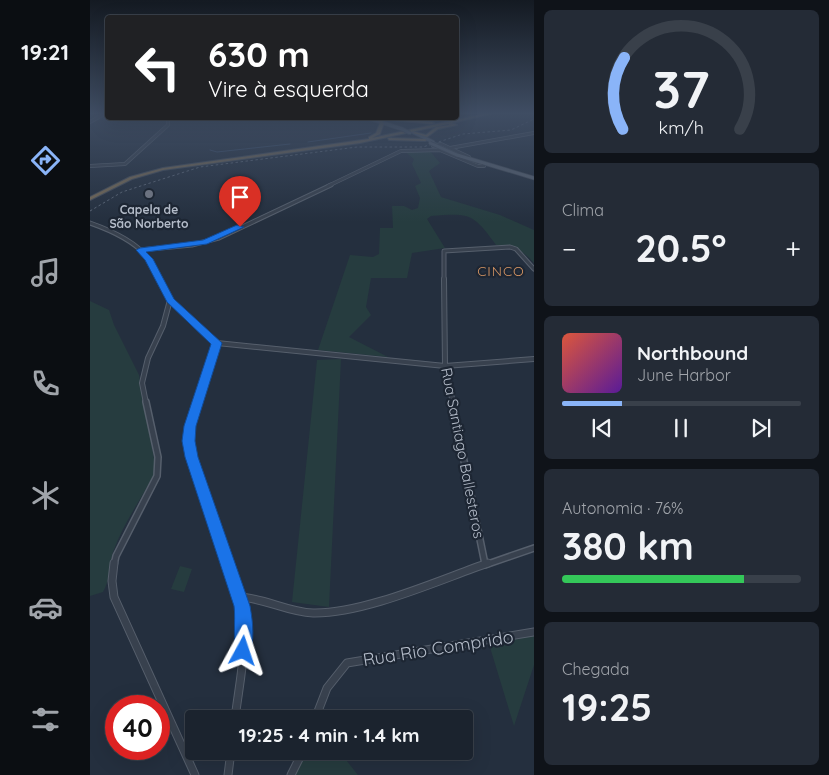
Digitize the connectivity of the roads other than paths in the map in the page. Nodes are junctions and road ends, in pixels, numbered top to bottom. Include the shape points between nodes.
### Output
1 (141, 149) edge
2 (289, 149) edge
3 (308, 149) edge
4 (446, 149) edge
5 (452, 149) edge
6 (432, 150) joint
7 (459, 155) junction
8 (469, 157) junction
9 (483, 165) junction
10 (90, 166) edge
11 (534, 177) edge
12 (92, 196) edge
13 (92, 224) edge
14 (140, 250) junction
15 (534, 269) edge
16 (170, 300) junction
17 (178, 307) junction
18 (166, 314) junction
19 (217, 343) junction
20 (534, 359) edge
21 (445, 366) junction
22 (534, 548) edge
23 (485, 564) junction
24 (240, 597) junction
25 (534, 632) edge
26 (236, 710) edge
27 (318, 710) edge
28 (230, 760) edge
29 (298, 760) edge
30 (195, 775) edge
31 (228, 775) edge
32 (290, 775) edge

1 - 10 street via 125,164
2 - 12 highway via 147,171 103,188
3 - 12 highway via 163,169 131,178
4 - 7 main road, bridge
5 - 8 street
6 - 9 street
6 - 14 street via 403,150 388,156 212,240
7 - 8 main road
7 - 9 main road
8 - 11 main road
9 - 11 main road
13 - 14 street via 108,229
14 - 16 street via 149,259
15 - 21 street, Rua Santiago Ballesteros via 516,249 510,247 444,250
16 - 17 street
16 - 18 street
17 - 18 street
17 - 19 street
18 - 30 street via 148,358 142,383 158,467 116,556 112,591
19 - 21 street
19 - 24 street via 188,441
20 - 21 street
21 - 23 street, Rua Santiago Ballesteros
22 - 23 street
23 - 24 street via 338,612 297,611 257,598
24 - 26 street via 245,634
25 - 27 street, Rua Rio Comprido via 346,663 327,688
28 - 31 street
29 - 32 street

